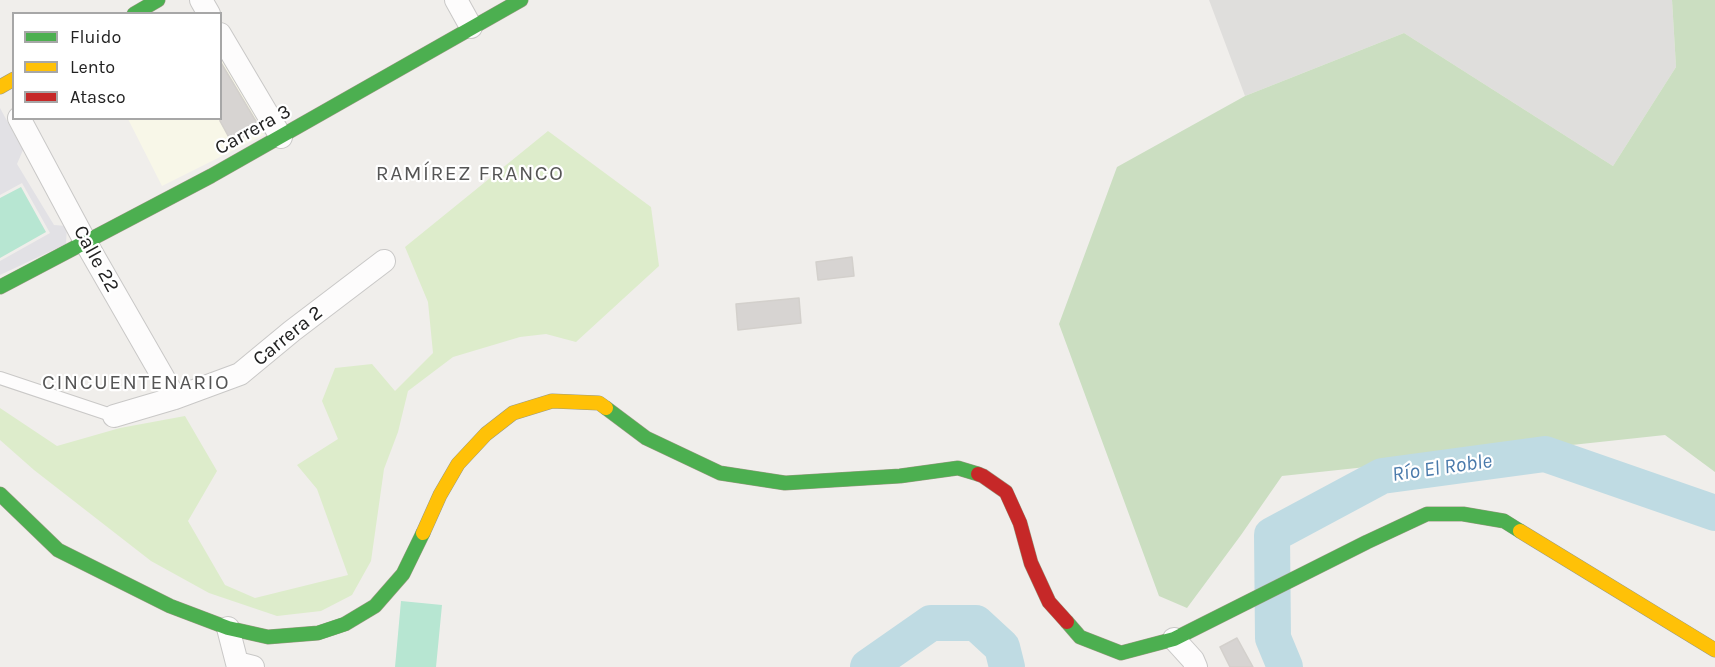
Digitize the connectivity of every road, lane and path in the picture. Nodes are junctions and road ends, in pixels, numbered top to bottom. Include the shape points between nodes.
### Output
1 (158, 0) edge
2 (456, 0) edge
3 (521, 0) edge
4 (137, 12) edge
5 (471, 27) junction
6 (222, 37) edge
7 (4, 84) edge
8 (12, 103) edge
9 (20, 120) edge
10 (281, 137) junction
11 (86, 243) junction
12 (384, 261) dead end
13 (0, 287) edge
14 (0, 378) edge
15 (175, 398) junction
16 (114, 416) joint
17 (0, 494) edge
18 (228, 628) junction
19 (1174, 639) junction
20 (1715, 651) edge
21 (1124, 660) edge
22 (253, 667) edge
23 (1196, 667) edge

1 - 4 main road
2 - 5 street
3 - 5 main road, Carrera 3
5 - 10 main road, Carrera 3
6 - 10 street
7 - 8 street
9 - 11 street, Calle 22
10 - 11 main road, Carrera 3
11 - 13 main road, Carrera 3
11 - 15 street, Calle 22
12 - 15 street, Carrera 2 via 240,374
14 - 16 lane
15 - 16 street, Carrera 2
17 - 18 main road via 58,550 170,606
18 - 21 main road via 268,637 318,633 345,624 375,606 403,574 458,464 513,413 552,401 599,403 646,438 720,473 785,483 958,468 983,476 1006,492 1049,602 1080,637
18 - 22 street via 237,663
19 - 20 main road via 1427,514 1463,514 1504,521
19 - 21 main road
19 - 23 street

